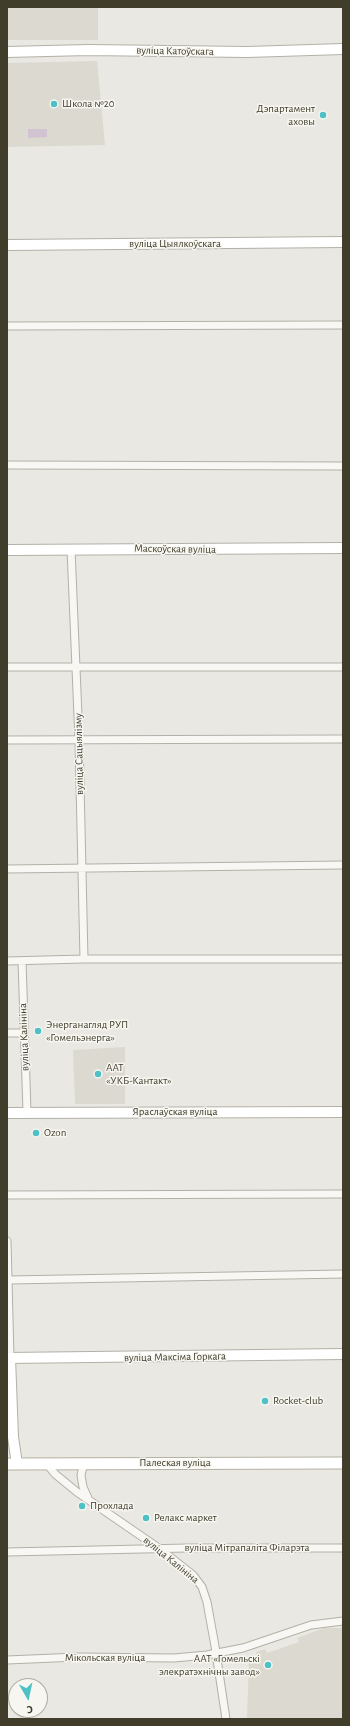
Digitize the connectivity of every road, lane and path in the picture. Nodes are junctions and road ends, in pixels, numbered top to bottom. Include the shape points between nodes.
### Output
1 (343, 49) edge
2 (7, 52) edge
3 (343, 242) edge
4 (7, 245) edge
5 (343, 325) edge
6 (7, 326) edge
7 (7, 465) edge
8 (343, 466) edge
9 (343, 548) edge
10 (72, 549) junction
11 (7, 550) edge
12 (7, 667) edge
13 (76, 667) junction
14 (343, 667) edge
15 (343, 739) edge
16 (7, 740) edge
17 (79, 740) junction
18 (343, 865) edge
19 (7, 869) edge
20 (81, 869) junction
21 (84, 959) junction
22 (343, 959) edge
23 (7, 961) edge
24 (22, 961) junction
25 (7, 1033) edge
26 (24, 1033) junction
27 (27, 1112) junction
28 (343, 1112) edge
29 (7, 1113) edge
30 (343, 1194) edge
31 (7, 1195) edge
32 (7, 1241) edge
33 (343, 1274) edge
34 (9, 1280) junction
35 (343, 1354) edge
36 (8, 1358) edge
37 (46, 1463) junction
38 (84, 1463) junction
39 (343, 1463) edge
40 (12, 1464) edge
41 (81, 1476) junction
42 (64, 1480) junction
43 (88, 1498) junction
44 (343, 1548) edge
45 (160, 1549) junction
46 (7, 1552) edge
47 (343, 1621) edge
48 (216, 1654) junction
49 (7, 1660) edge
50 (226, 1719) edge

1 - 2 street, вуліца Катоўскага via 247,52
3 - 4 street, вуліца Цыялкоўскага
5 - 6 street
7 - 8 street
9 - 10 street, Маскоўская вуліца
10 - 11 street, Маскоўская вуліца
10 - 13 street, вуліца Сацыялізму
12 - 13 street
13 - 14 street
13 - 17 street, вуліца Сацыялізму
15 - 17 street
16 - 17 street
17 - 20 street, вуліца Сацыялізму
18 - 20 street
19 - 20 street
20 - 21 street, вуліца Сацыялізму
21 - 22 street
21 - 24 street
23 - 24 street
24 - 26 street, вуліца Калініна
25 - 26 street
26 - 27 street, вуліца Калініна
27 - 28 street, Яраслаўская вуліца
27 - 29 street, Яраслаўская вуліца
30 - 31 street
32 - 34 street
33 - 34 street
34 - 36 street
35 - 36 street, вуліца Максіма Горкага
36 - 40 street via 13,1436
37 - 38 main road, Палеская вуліца
37 - 40 main road, Палеская вуліца
37 - 42 street, вуліца Калініна
38 - 39 main road, Палеская вуліца
38 - 41 street
41 - 42 street via 74,1481
41 - 43 street
42 - 43 street, вуліца Калініна
43 - 45 street, вуліца Калініна
44 - 45 street, вуліца Мітрапаліта Філарэта
45 - 46 street, вуліца Мітрапаліта Філарэта
45 - 48 street, вуліца Калініна via 193,1575 202,1587
47 - 48 street, Мікольская вуліца via 311,1625 243,1648
48 - 49 street, Мікольская вуліца via 174,1658
48 - 50 street, вуліца Калініна

